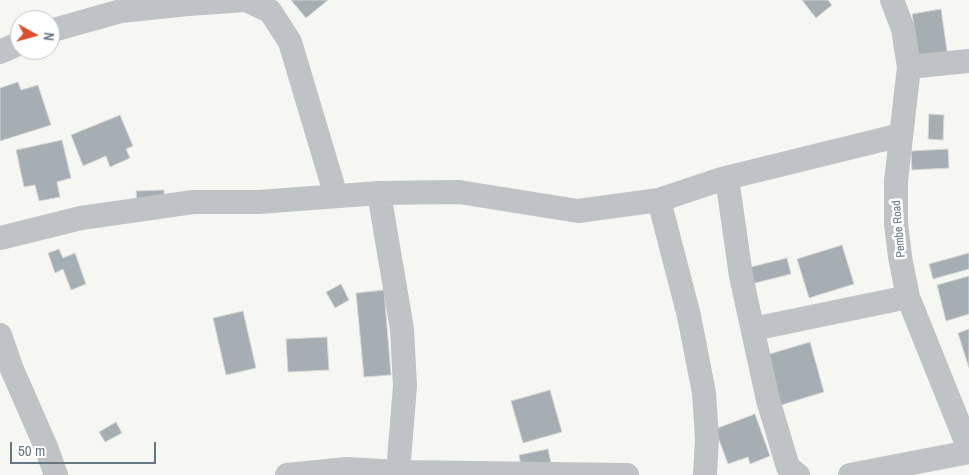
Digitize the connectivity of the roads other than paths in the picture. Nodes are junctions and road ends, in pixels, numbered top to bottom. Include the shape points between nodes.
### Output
1 (247, 0) edge
2 (892, 0) edge
3 (118, 5) edge
4 (60, 27) edge
5 (969, 61) edge
6 (909, 67) junction
7 (901, 134) junction
8 (727, 178) junction
9 (379, 193) junction
10 (336, 196) junction
11 (659, 200) junction
12 (0, 238) edge
13 (908, 297) junction
14 (753, 329) junction
15 (0, 335) edge
16 (964, 422) edge
17 (969, 450) edge
18 (398, 472) junction
19 (452, 473) edge
20 (56, 475) edge
21 (287, 475) edge
22 (627, 475) edge
23 (704, 475) edge
24 (798, 475) edge
25 (850, 475) edge

1 - 3 street
1 - 10 street via 270,11 290,42
2 - 6 street, Pembe Road via 903,28
3 - 4 street
5 - 6 street
6 - 7 street, Pembe Road
7 - 8 street
7 - 13 street, Pembe Road via 896,222
8 - 11 street
8 - 14 street via 741,276
9 - 10 street
9 - 11 street via 459,192 578,211
9 - 18 street via 402,329 406,386
10 - 12 street via 259,202 193,202 81,218
11 - 23 street via 689,316 704,393 708,438
13 - 14 street
13 - 16 street, Pembe Road
14 - 24 street via 768,400 788,466
15 - 20 street
16 - 17 street, Pembe Road
17 - 25 street
18 - 19 street
18 - 21 street via 347,469
19 - 22 street

